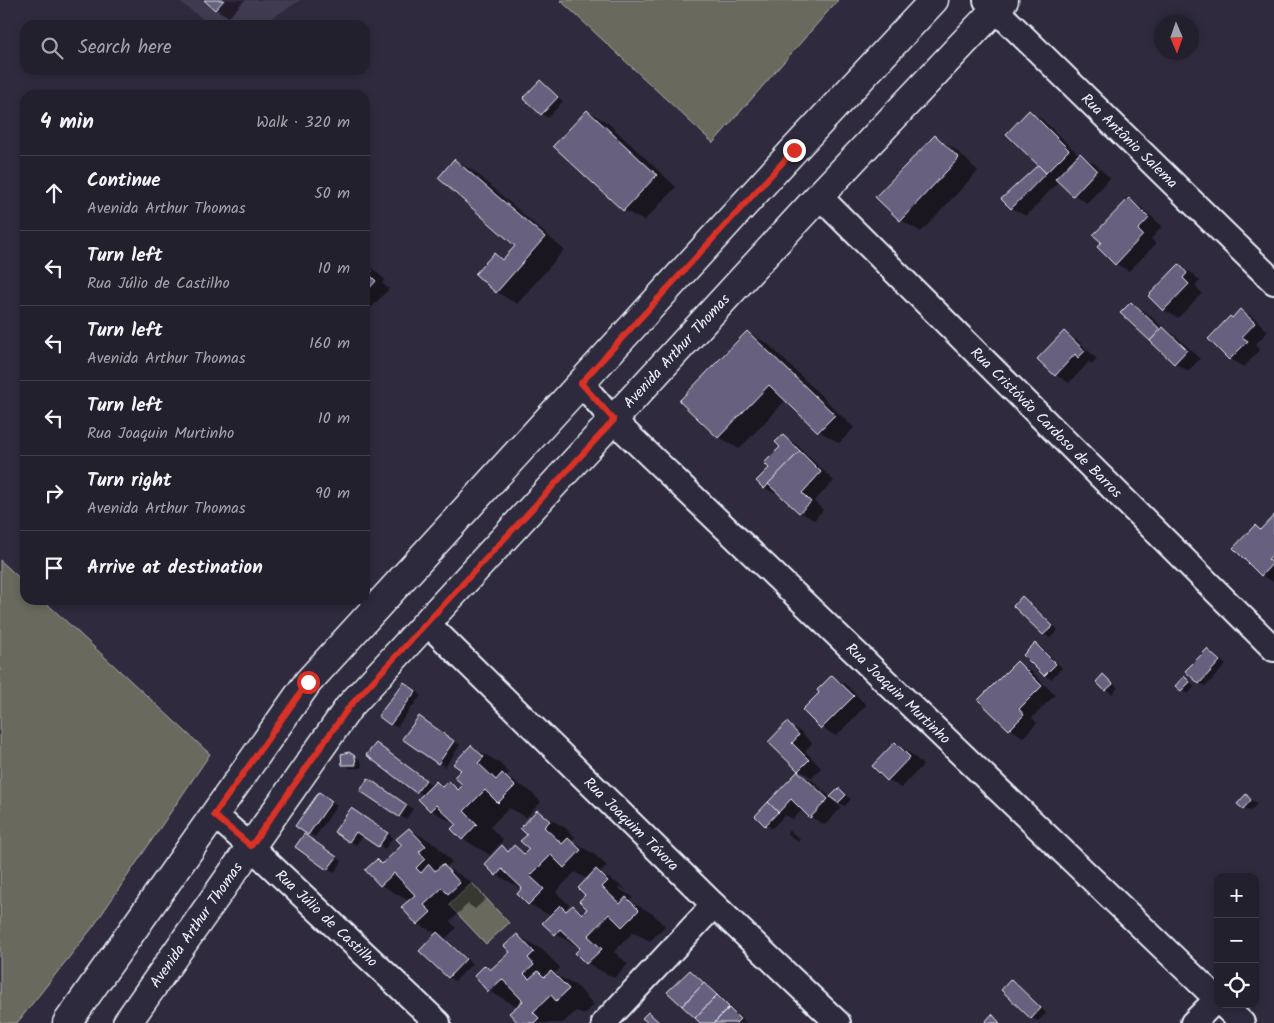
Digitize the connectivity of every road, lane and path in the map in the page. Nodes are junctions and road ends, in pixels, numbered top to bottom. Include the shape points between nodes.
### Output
1 (934, 0) edge
2 (995, 3) edge
3 (819, 196) junction
4 (1274, 282) edge
5 (581, 383) junction
6 (614, 420) junction
7 (426, 622) junction
8 (1274, 649) edge
9 (214, 815) junction
10 (251, 846) junction
11 (714, 905) junction
12 (1214, 996) edge
13 (1214, 1005) edge
14 (1226, 1008) edge
15 (67, 1023) edge
16 (127, 1023) edge
17 (438, 1023) edge
18 (604, 1023) edge
19 (838, 1023) edge
20 (1193, 1023) edge
21 (1242, 1023) edge

1 - 5 main road
2 - 3 main road, Avenida Arthur Thomas
2 - 4 street, Rua Antônio Salema
3 - 6 main road, Avenida Arthur Thomas
3 - 8 street, Rua Cristóvão Cardoso de Barros
5 - 6 street, Rua Joaquin Murtinho
5 - 9 main road via 308,682
6 - 7 main road, Avenida Arthur Thomas
6 - 12 street, Rua Joaquin Murtinho
7 - 10 main road, Avenida Arthur Thomas via 349,707
7 - 11 street, Rua Joaquim Távora
9 - 10 street, Rua Júlio de Castilho
9 - 15 main road
10 - 16 main road, Avenida Arthur Thomas
10 - 17 street, Rua Júlio de Castilho
11 - 18 street
11 - 19 street, Rua Joaquim Távora
13 - 20 street
14 - 21 street, Rua Joaquin Murtinho

